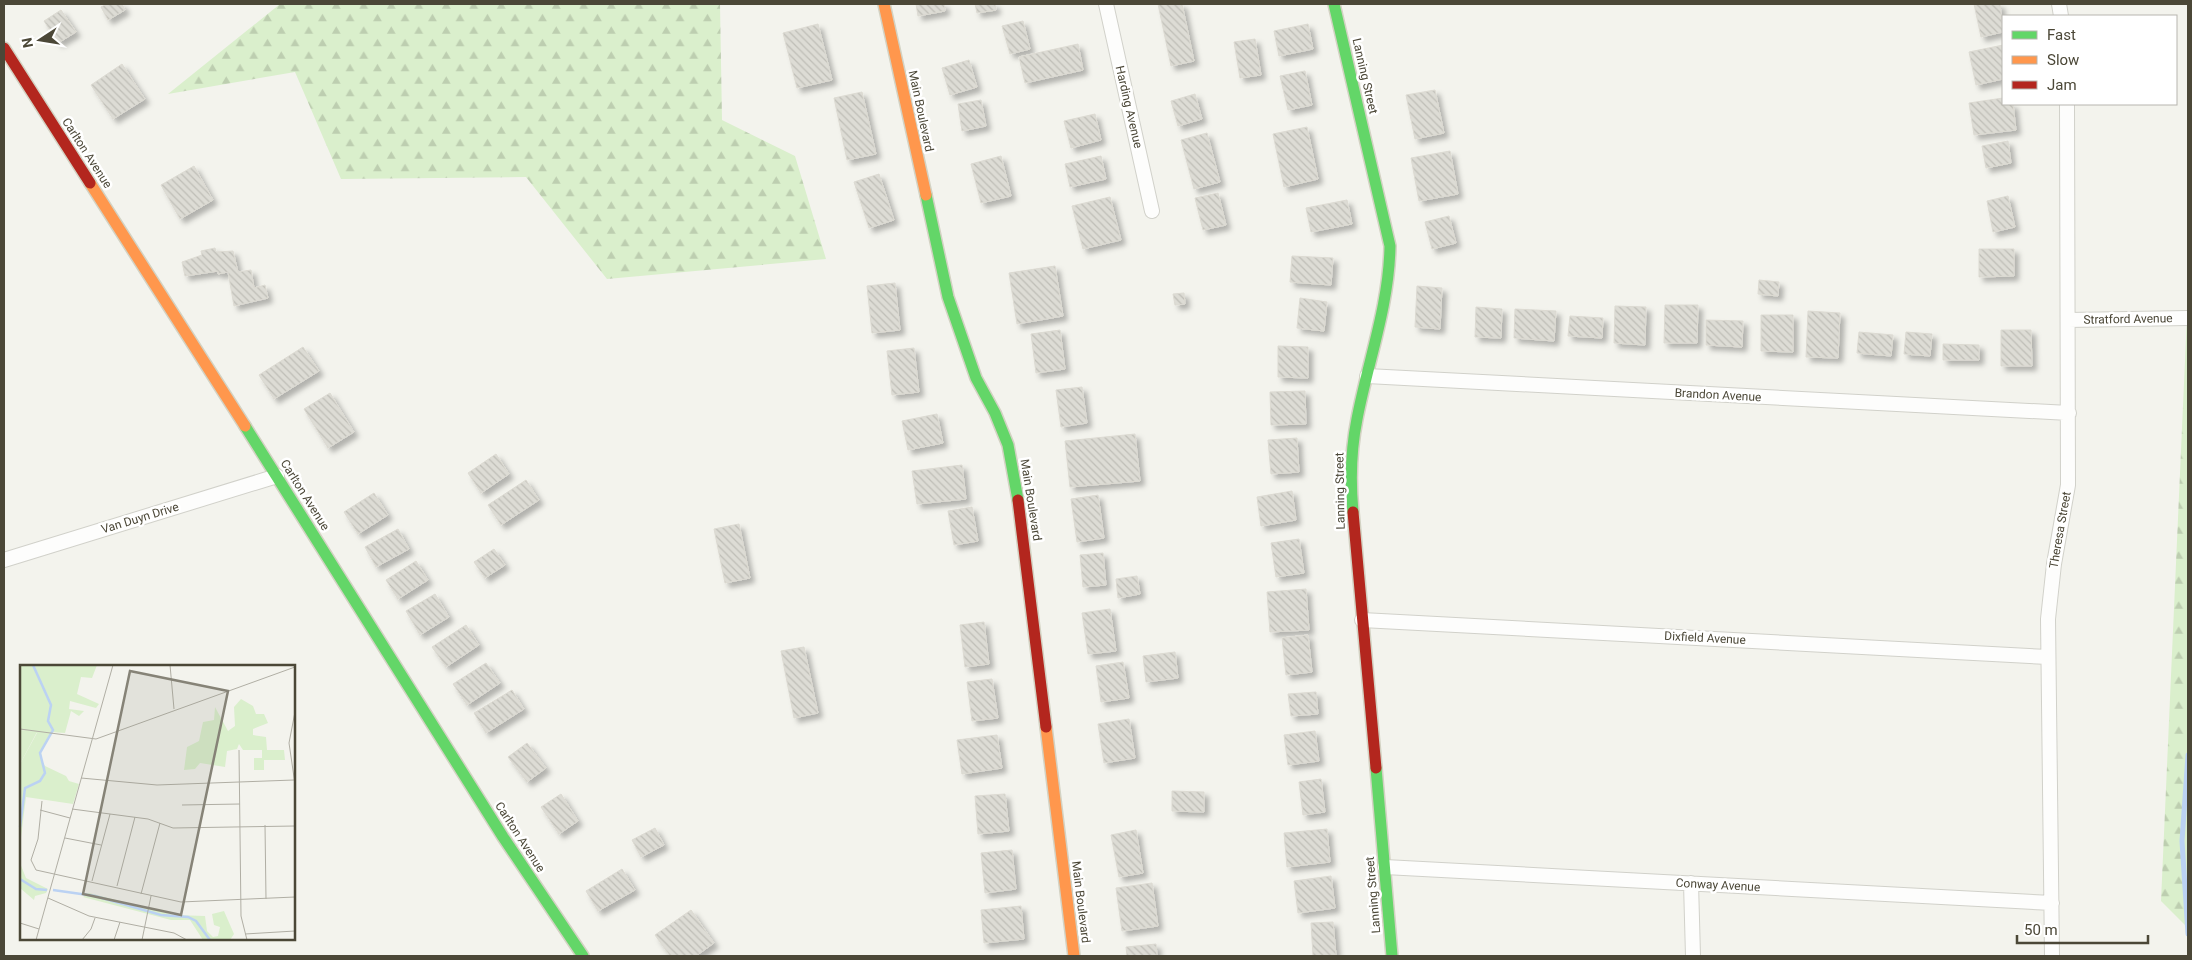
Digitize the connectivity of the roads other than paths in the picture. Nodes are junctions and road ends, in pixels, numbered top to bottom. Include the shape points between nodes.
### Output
1 (884, 4) edge
2 (1106, 4) edge
3 (1334, 4) edge
4 (4, 48) edge
5 (2067, 105) edge
6 (1152, 211) dead end
7 (2185, 318) edge
8 (2068, 320) junction
9 (1367, 376) junction
10 (2069, 414) junction
11 (277, 476) junction
12 (4, 560) edge
13 (1362, 620) junction
14 (2048, 657) junction
15 (1385, 867) junction
16 (1691, 883) junction
17 (2052, 902) junction
18 (583, 956) edge
19 (1074, 956) edge
20 (1392, 956) edge
21 (1693, 956) edge
22 (2052, 956) edge

1 - 19 street, Main Boulevard via 948,297 976,378 1008,445 1015,478
2 - 6 street, Harding Avenue
3 - 9 street, Lanning Street via 1390,246 1391,271
4 - 11 street, Carlton Avenue
5 - 8 street, Theresa Street
7 - 8 street, Stratford Avenue
8 - 10 street, Theresa Street
9 - 10 street, Brandon Avenue
9 - 13 street, Lanning Street via 1352,459
10 - 14 street, Theresa Street via 2068,485 2054,564
11 - 12 street, Van Duyn Drive
11 - 18 street, Carlton Avenue via 503,837
13 - 14 street, Dixfield Avenue
13 - 15 street, Lanning Street
14 - 17 street, Theresa Street
15 - 16 street, Conway Avenue
15 - 20 street, Lanning Street
16 - 17 street, Conway Avenue
16 - 21 street
17 - 22 street, Theresa Street

